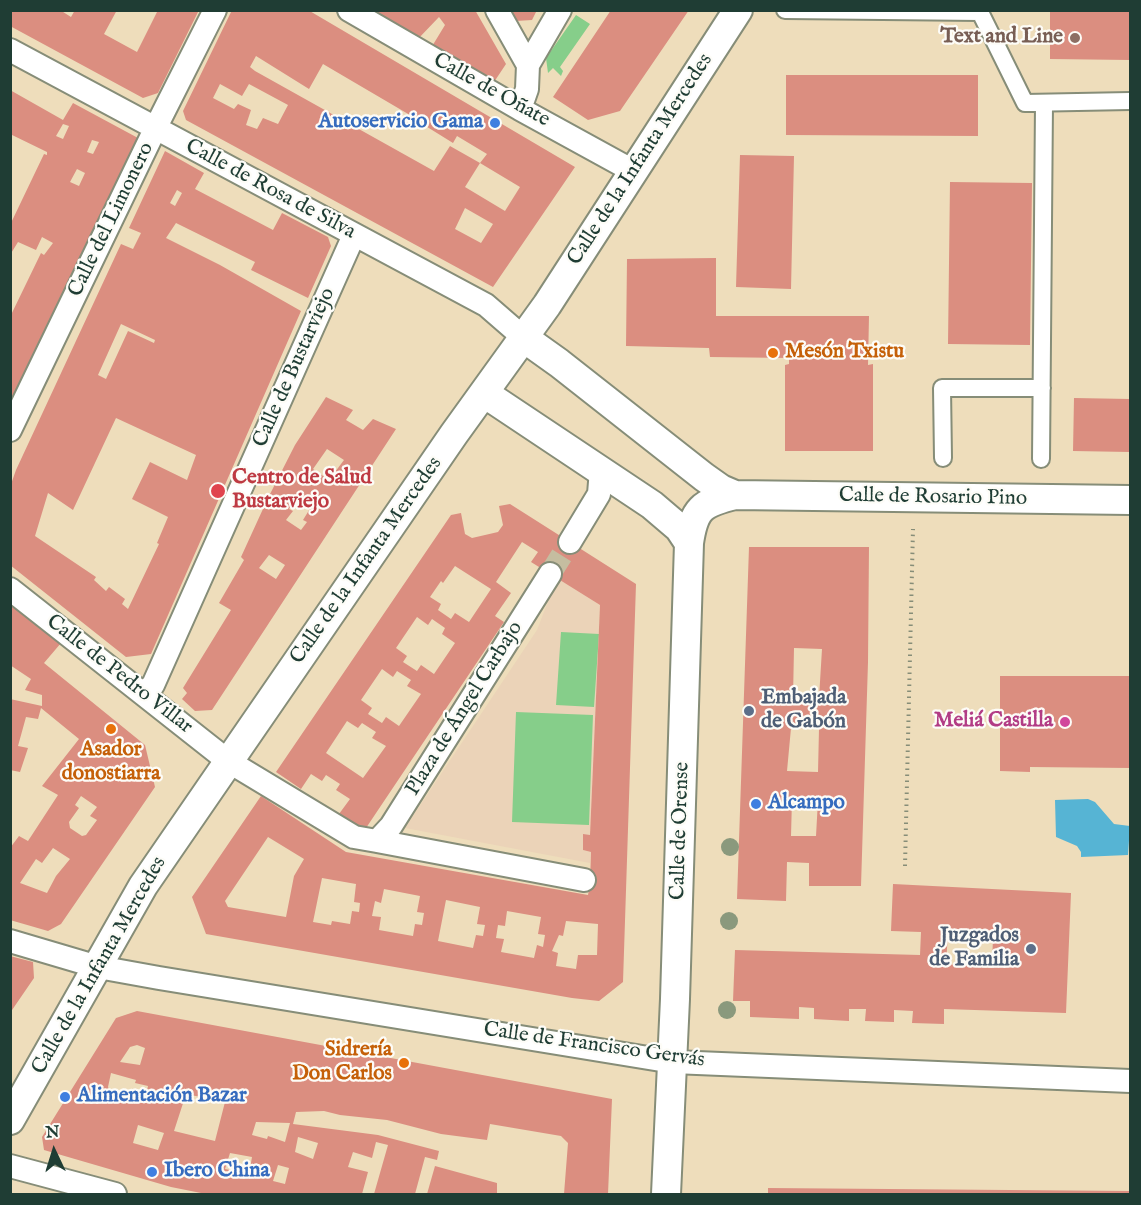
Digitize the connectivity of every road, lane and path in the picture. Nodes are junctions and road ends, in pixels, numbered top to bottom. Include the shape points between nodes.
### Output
1 (215, 10) edge
2 (349, 10) edge
3 (497, 10) edge
4 (560, 10) edge
5 (738, 10) edge
6 (784, 10) edge
7 (10, 50) edge
8 (528, 65) junction
9 (1131, 102) edge
10 (1044, 104) junction
11 (520, 109) junction
12 (156, 128) junction
13 (633, 171) junction
14 (354, 235) junction
15 (524, 338) junction
16 (1042, 388) junction
17 (484, 393) junction
18 (10, 430) edge
19 (943, 458) dead end
20 (1041, 459) dead end
21 (601, 470) junction
22 (735, 495) junction
23 (1131, 501) edge
24 (913, 529) dead end
25 (570, 542) tunnel mouth
26 (689, 543) junction
27 (550, 574) tunnel mouth
28 (10, 589) edge
29 (143, 693) junction
30 (228, 761) junction
31 (377, 841) junction
32 (905, 866) dead end
33 (584, 880) dead end
34 (10, 941) edge
35 (98, 967) junction
36 (673, 1062) junction
37 (1131, 1081) edge
38 (10, 1120) edge
39 (10, 1166) edge
40 (116, 1194) edge
41 (666, 1194) edge

1 - 12 street, Calle del Limonero
2 - 11 street, Calle de Oñate
3 - 8 street
4 - 8 street
5 - 13 street, Calle de la Infanta Mercedes
6 - 10 street via 980,12 1025,103
7 - 12 street, Calle de Rosa de Silva
8 - 11 street
9 - 10 street
10 - 16 street
11 - 13 street, Calle de Oñate
12 - 14 street, Calle de Rosa de Silva
12 - 18 street, Calle del Limonero
13 - 15 street, Calle de la Infanta Mercedes
14 - 15 street, Calle de Rosa de Silva via 486,305
14 - 29 street, Calle de Bustarviejo via 153,685
15 - 17 street, Calle de la Infanta Mercedes
15 - 22 street via 704,477
16 - 19 street via 942,388
16 - 20 street
17 - 21 street
17 - 30 street, Calle de la Infanta Mercedes
21 - 25 street via 599,494
21 - 26 street via 669,518
22 - 23 street, Calle de Rosario Pino
22 - 26 street, Calle de Orense via 708,502 699,509 692,522
24 - 32 path
26 - 36 street, Calle de Orense
27 - 31 street, Plaza de Ángel Carbajo via 391,826
28 - 29 street, Calle de Pedro Villar
29 - 30 street, Calle de Pedro Villar
30 - 31 street via 354,837
30 - 35 street, Calle de la Infanta Mercedes via 143,886
31 - 33 street
34 - 35 street, Calle de Francisco Gervás
35 - 36 street, Calle de Francisco Gervás
35 - 38 street, Calle de la Infanta Mercedes
36 - 37 street, Calle de Francisco Gervás
36 - 41 street, Calle de Orense
39 - 40 street

